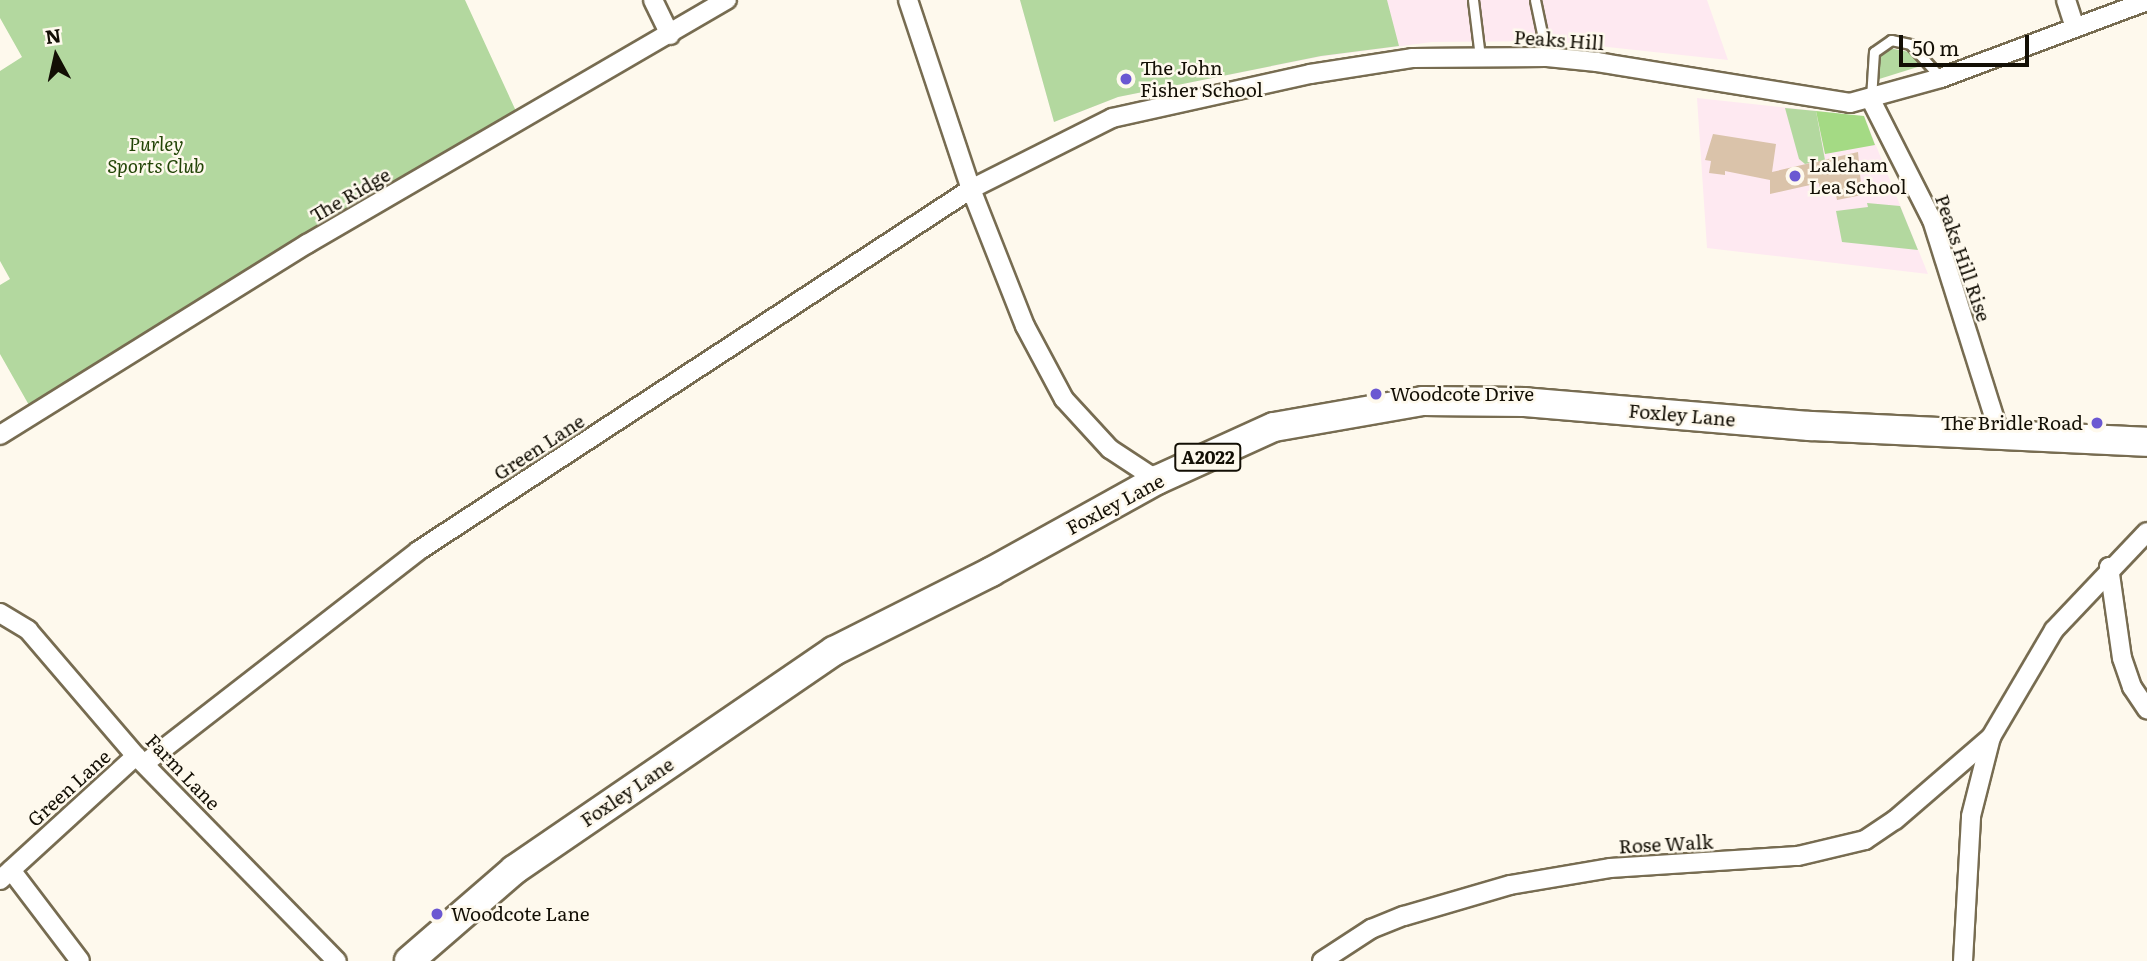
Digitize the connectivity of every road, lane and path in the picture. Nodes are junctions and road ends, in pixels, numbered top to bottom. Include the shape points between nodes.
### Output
1 (653, 0) edge
2 (727, 0) edge
3 (908, 0) edge
4 (1473, 0) edge
5 (1535, 0) edge
6 (2066, 0) edge
7 (2147, 1) edge
8 (2075, 28) junction
9 (670, 35) junction
10 (1547, 57) junction
11 (1480, 58) junction
12 (1941, 78) junction
13 (1871, 100) junction
14 (971, 188) junction
15 (0, 435) edge
16 (2000, 436) junction
17 (2147, 442) edge
18 (1157, 481) junction
19 (2147, 532) edge
20 (2109, 567) junction
21 (0, 613) edge
22 (2147, 709) edge
23 (1991, 737) junction
24 (141, 759) junction
25 (5, 875) edge
26 (420, 956) edge
27 (80, 961) edge
28 (337, 961) edge
29 (1322, 961) edge
30 (1962, 961) edge

1 - 9 street
2 - 9 street, The Ridge
3 - 14 street
4 - 11 lane
5 - 10 lane
6 - 8 street
7 - 8 street, Peaks Hill
8 - 12 street, Peaks Hill
9 - 15 street, The Ridge via 307,244
10 - 11 street, Peaks Hill
10 - 13 street, Peaks Hill via 1647,69 1820,100
11 - 14 street, Peaks Hill via 1412,58 1159,104 1075,134
12 - 13 street, Peaks Hill
12 - 13 lane via 1910,44 1891,40 1874,52
13 - 16 street, Peaks Hill Rise via 1932,220
14 - 18 street via 1025,326 1064,399 1110,449
14 - 24 street, Green Lane via 418,551
16 - 17 main road, Foxley Lane / A2022
16 - 18 main road, Foxley Lane / A2022 via 1810,426 1524,402 1423,401 1274,427
18 - 26 main road, Foxley Lane / A2022 via 834,651 514,870
19 - 20 street
20 - 22 street via 2122,658 2132,687
20 - 23 street via 2054,630
21 - 24 street, Farm Lane via 28,629
23 - 29 street, Rose Walk via 1895,820 1865,840 1798,856 1610,868 1510,885 1393,920
23 - 30 street via 1971,816
24 - 25 street, Green Lane
24 - 28 street, Farm Lane
25 - 27 street

